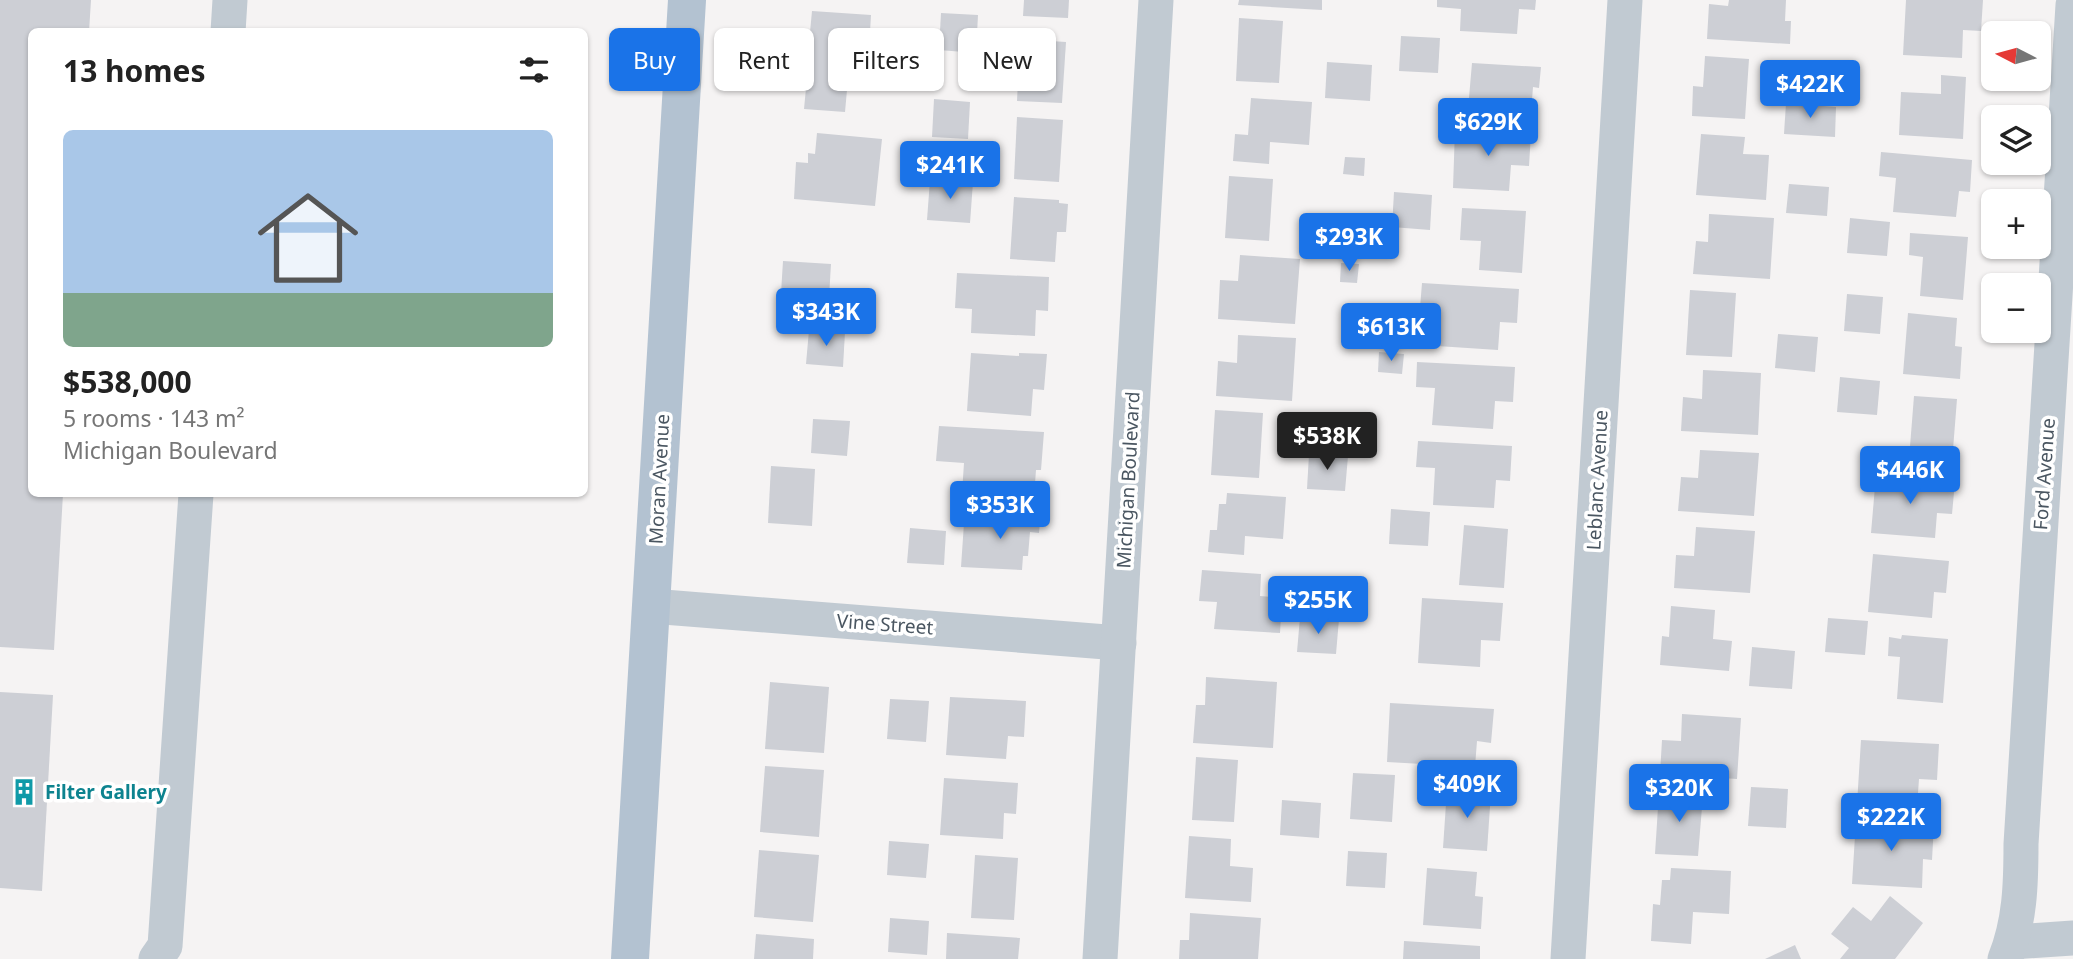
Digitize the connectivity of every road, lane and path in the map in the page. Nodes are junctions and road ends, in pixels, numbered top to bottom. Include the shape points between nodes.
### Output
1 (230, 0) edge
2 (687, 0) edge
3 (1156, 0) edge
4 (1625, 0) edge
5 (2073, 5) edge
6 (228, 28) edge
7 (2061, 418) edge
8 (196, 497) edge
9 (651, 606) junction
10 (1119, 643) junction
11 (2073, 938) edge
12 (2008, 950) edge
13 (156, 959) edge
14 (630, 959) edge
15 (1100, 959) edge
16 (1568, 959) edge

1 - 6 street
2 - 9 main road, Moran Avenue
3 - 10 street, Michigan Boulevard
4 - 16 street, Leblanc Avenue
5 - 7 street, Ford Avenue
7 - 12 street, Ford Avenue via 2021,844 2021,889
8 - 13 street via 164,946
9 - 10 street, Vine Street
9 - 14 main road, Moran Avenue
10 - 15 street, Michigan Boulevard
11 - 12 street

